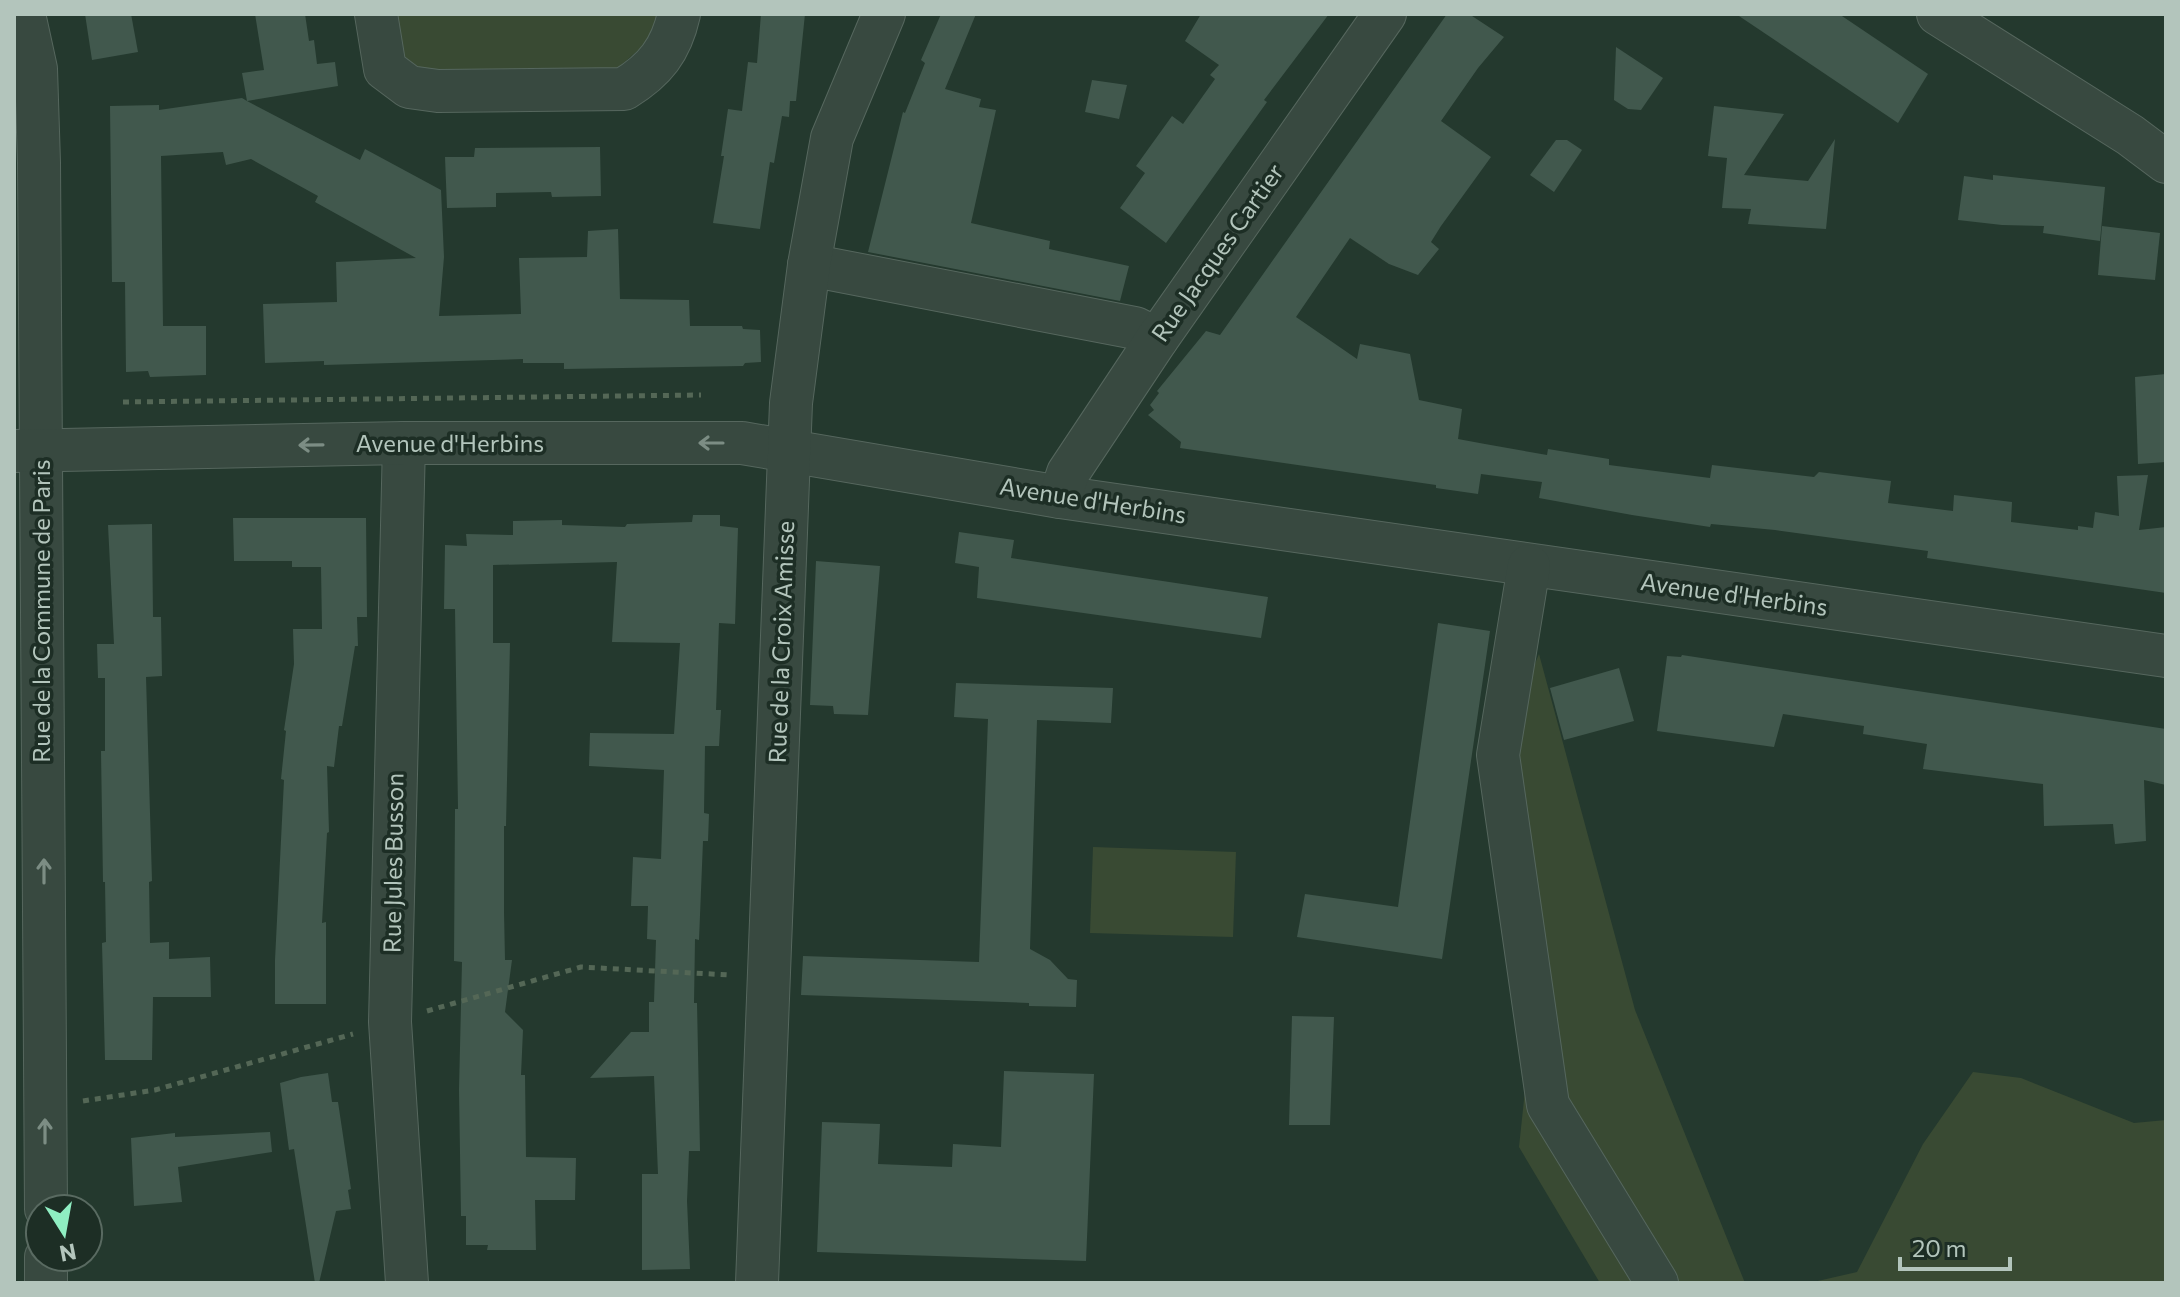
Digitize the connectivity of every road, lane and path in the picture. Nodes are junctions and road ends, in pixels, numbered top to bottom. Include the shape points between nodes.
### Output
1 (24, 14) edge
2 (376, 14) edge
3 (679, 14) edge
4 (884, 14) edge
5 (1385, 14) edge
6 (1938, 14) edge
7 (2166, 162) edge
8 (809, 265) junction
9 (1157, 339) junction
10 (701, 395) dead end
11 (123, 402) dead end
12 (404, 443) junction
13 (28, 450) edge
14 (789, 450) junction
15 (1060, 497) junction
16 (1529, 566) junction
17 (2166, 656) edge
18 (46, 1193) edge
19 (407, 1283) edge
20 (757, 1283) edge
21 (1657, 1283) edge

1 - 13 street, Rue de la Commune de Paris via 36,69
2 - 3 street via 385,69 409,87 438,91 624,89 649,73 674,37
4 - 8 street, Rue de la Croix Amisse via 832,138
5 - 9 street, Rue Jacques Cartier
6 - 7 street
8 - 9 street via 1135,328
8 - 14 street, Rue de la Croix Amisse
9 - 15 street, Rue Jacques Cartier via 1068,473
10 - 11 path
12 -> 13 street, Avenue d'Herbins
14 -> 12 street, Avenue d'Herbins via 742,443
12 - 19 street, Rue Jules Busson via 390,1022
18 -> 13 street, Rue de la Commune de Paris
14 - 15 street, Avenue d'Herbins
14 - 20 street, Rue de la Croix Amisse
15 - 16 street, Avenue d'Herbins
16 - 17 street, Avenue d'Herbins
16 - 21 street via 1498,755 1548,1105

